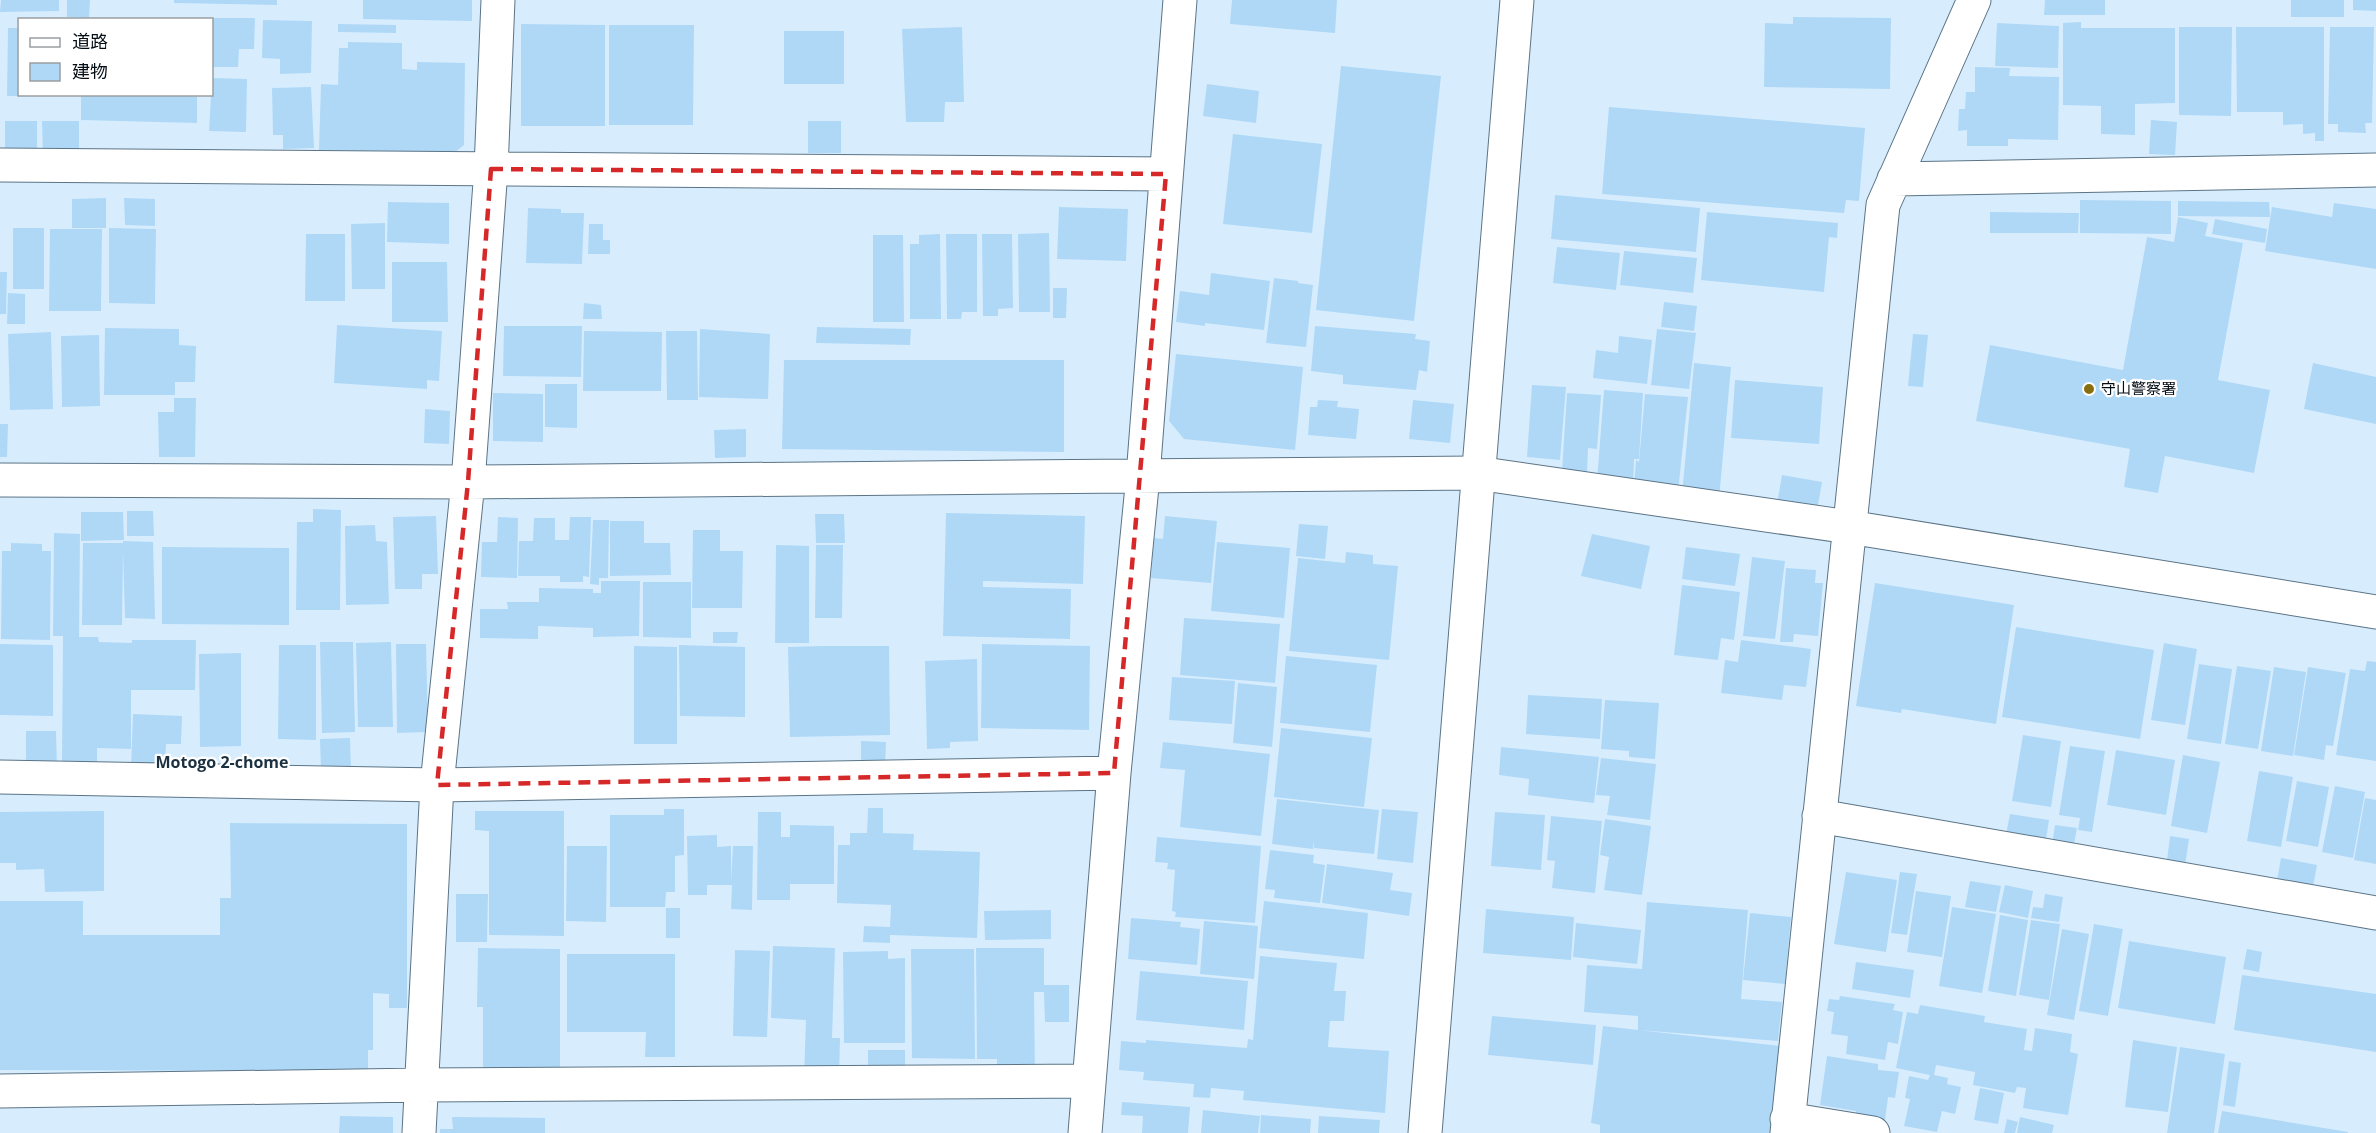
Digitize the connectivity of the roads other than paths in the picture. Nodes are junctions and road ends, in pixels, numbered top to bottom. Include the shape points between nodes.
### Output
1 (498, 0) edge
2 (1180, 0) edge
3 (1517, 0) edge
4 (1974, 0) edge
5 (0, 165) edge
6 (490, 169) junction
7 (2376, 170) edge
8 (1166, 174) junction
9 (1894, 179) junction
10 (1477, 473) junction
11 (1143, 476) junction
12 (0, 480) edge
13 (468, 482) junction
14 (1849, 527) junction
15 (2376, 612) edge
16 (1114, 773) junction
17 (0, 777) edge
18 (437, 785) junction
19 (1819, 816) junction
20 (2376, 914) edge
21 (1088, 1082) junction
22 (422, 1085) junction
23 (0, 1091) edge
24 (1787, 1126) edge
25 (419, 1133) edge
26 (1085, 1133) edge
27 (1425, 1133) edge
28 (1873, 1133) edge

1 - 6 street
2 - 8 street
3 - 10 street
4 - 9 street
5 - 6 street
6 - 8 street
6 - 13 street
7 - 9 street
8 - 11 street
9 - 14 street via 1883,205
10 - 11 street
10 - 14 street
10 - 27 street
11 - 13 street
11 - 16 street
12 - 13 street
13 - 18 street
14 - 15 street
14 - 19 street
16 - 18 street
16 - 21 street
17 - 18 street
18 - 22 street
19 - 20 street
19 - 24 street
21 - 22 street
21 - 26 street
22 - 23 street
22 - 25 street
24 - 28 street

